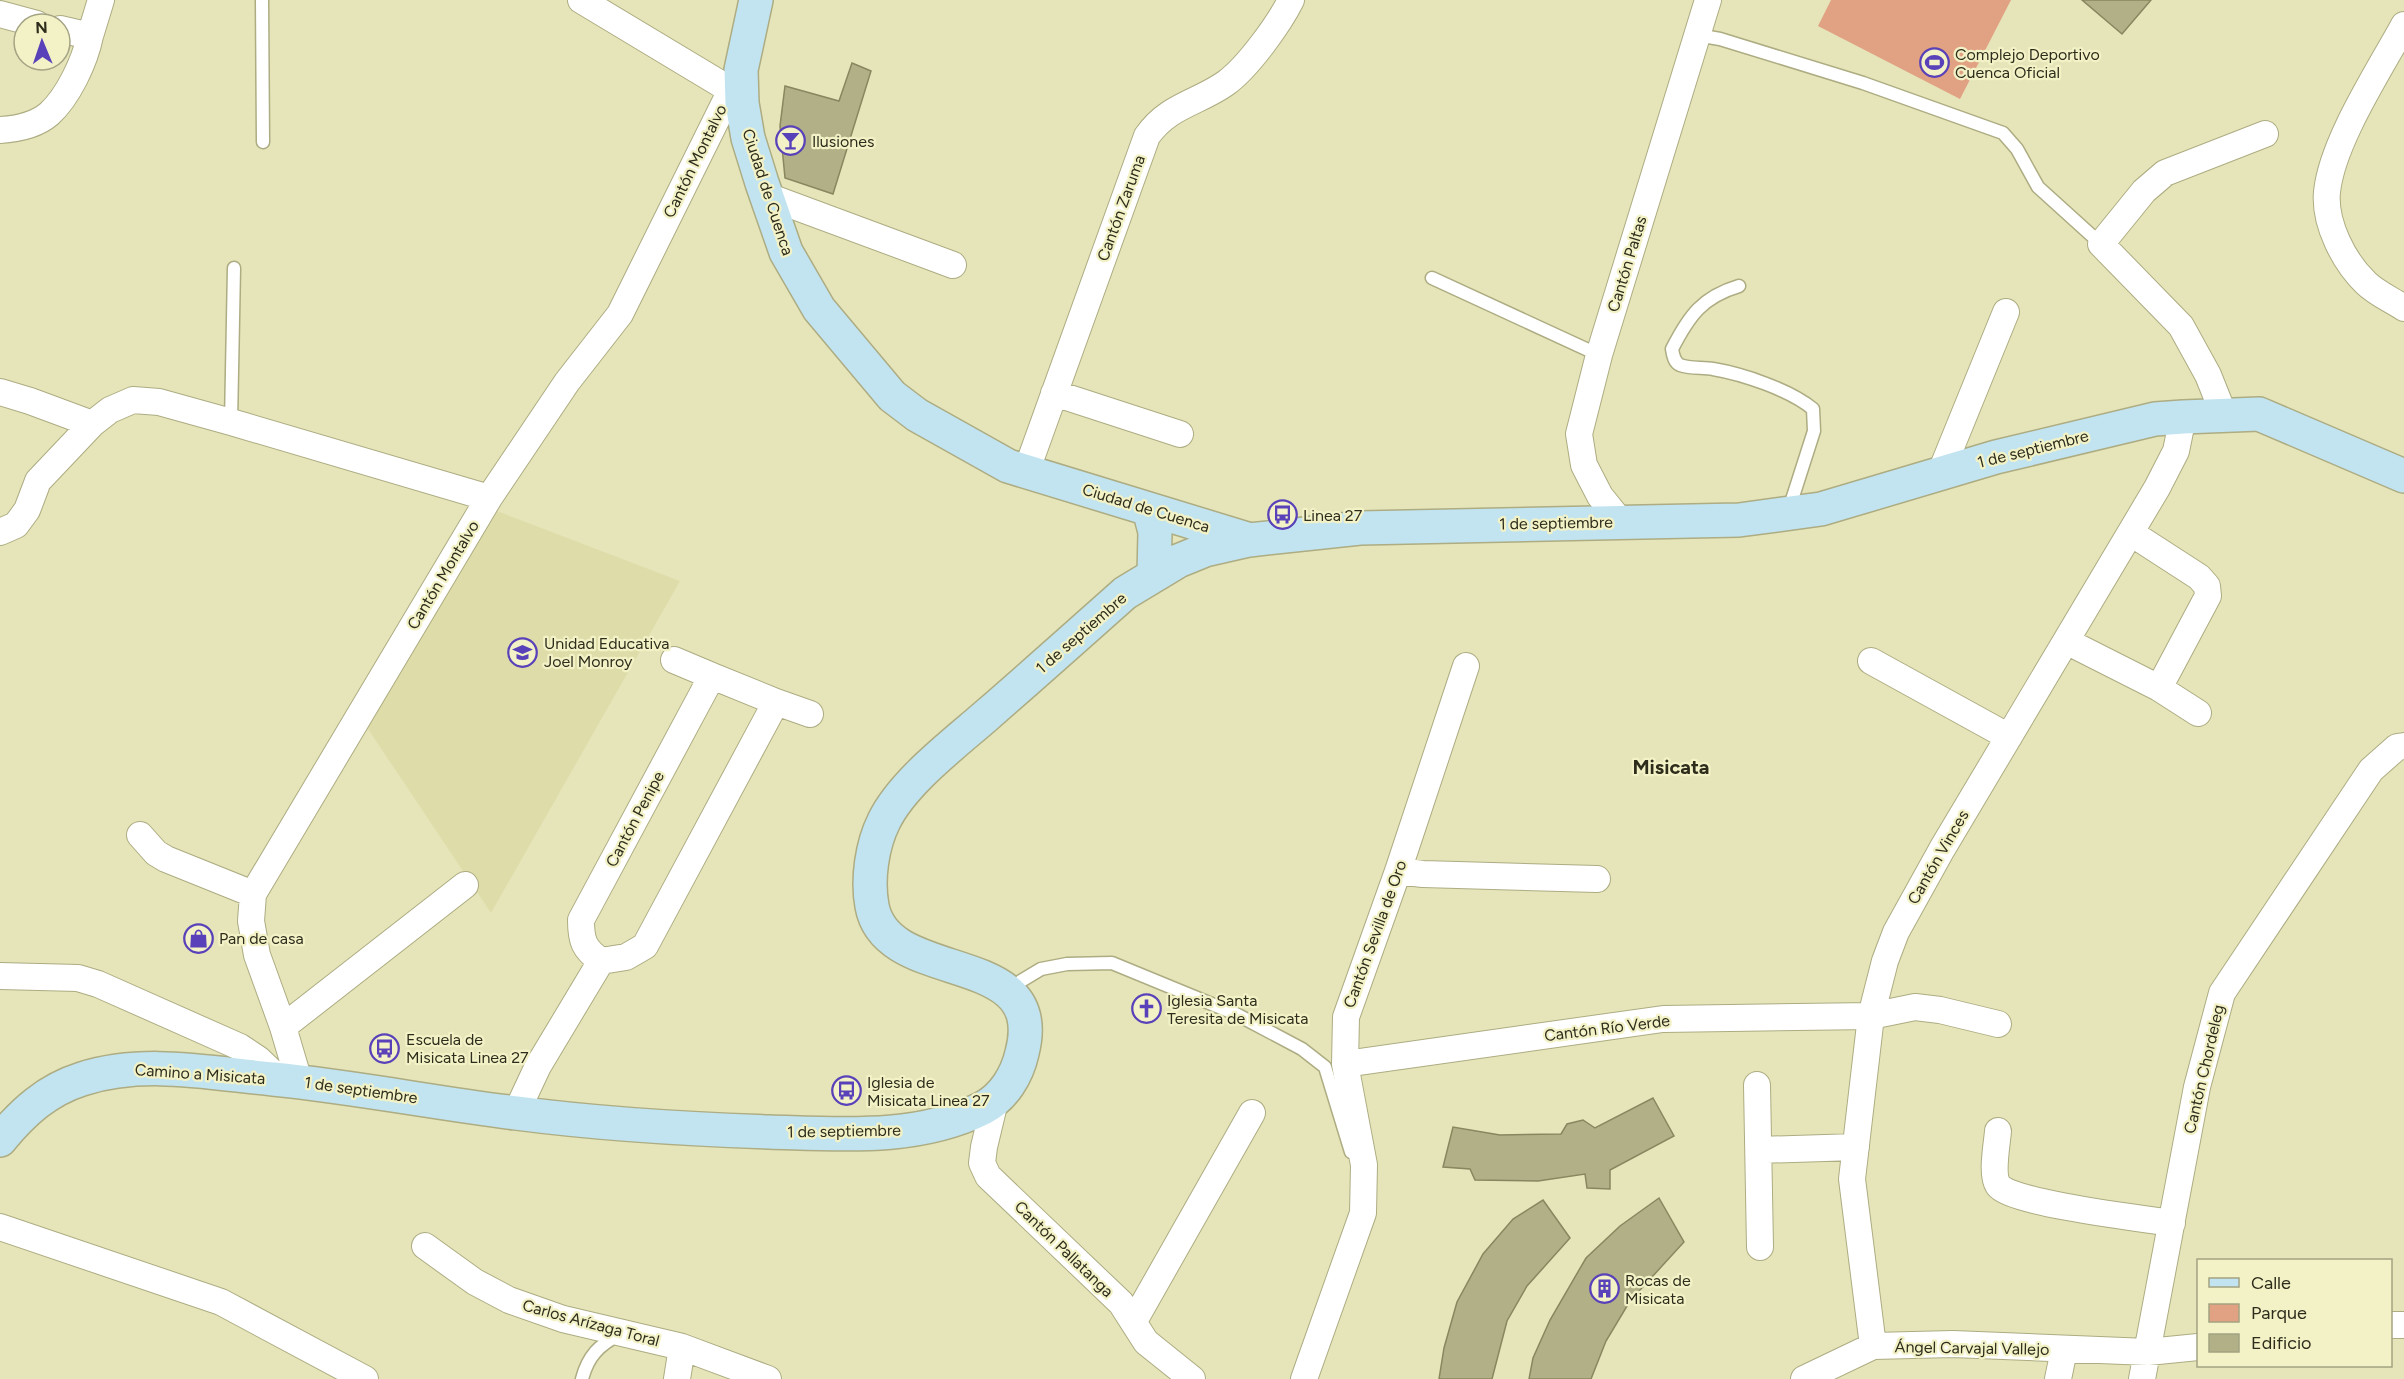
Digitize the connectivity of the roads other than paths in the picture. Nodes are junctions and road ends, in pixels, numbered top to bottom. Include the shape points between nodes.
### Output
1 (101, 0) edge
2 (262, 0) edge
3 (581, 0) edge
4 (756, 0) edge
5 (1291, 0) edge
6 (1708, 0) edge
7 (2404, 25) edge
8 (72, 32) edge
9 (1697, 35) junction
10 (90, 36) junction
11 (735, 79) junction
12 (0, 130) edge
13 (2265, 134) dead end
14 (263, 142) dead end
15 (766, 196) junction
16 (2101, 244) junction
17 (954, 265) dead end
18 (234, 268) dead end
19 (1432, 278) dead end
20 (1739, 286) dead end
21 (2404, 309) edge
22 (2006, 312) dead end
23 (1599, 355) junction
24 (0, 392) edge
25 (1054, 393) junction
26 (2224, 415) junction
27 (2183, 417) junction
28 (231, 422) junction
29 (92, 424) junction
30 (1180, 434) dead end
31 (1026, 472) junction
32 (1940, 474) junction
33 (2404, 476) edge
34 (489, 498) junction
35 (1149, 509) junction
36 (1788, 513) junction
37 (1621, 522) junction
38 (0, 532) edge
39 (2131, 534) junction
40 (1249, 540) junction
41 (1154, 574) junction
42 (2066, 641) junction
43 (674, 660) dead end
44 (1871, 661) dead end
45 (1466, 666) dead end
46 (711, 676) junction
47 (2159, 688) junction
48 (776, 702) junction
49 (2198, 712) dead end
50 (810, 714) dead end
51 (2009, 737) junction
52 (2404, 746) edge
53 (140, 835) dead end
54 (1398, 871) junction
55 (1597, 879) dead end
56 (465, 885) dead end
57 (253, 894) junction
58 (601, 961) junction
59 (0, 976) edge
60 (1012, 992) junction
61 (1871, 1016) junction
62 (1998, 1024) dead end
63 (283, 1027) junction
64 (1345, 1064) junction
65 (290, 1080) junction
66 (1757, 1085) dead end
67 (996, 1101) junction
68 (516, 1113) junction
69 (1252, 1113) dead end
70 (1998, 1131) dead end
71 (0, 1140) edge
72 (1856, 1147) junction
73 (1759, 1150) junction
74 (1364, 1165) junction
75 (2172, 1223) junction
76 (0, 1227) edge
77 (425, 1246) dead end
78 (1760, 1247) dead end
79 (1134, 1321) junction
80 (621, 1334) junction
81 (1873, 1346) junction
82 (682, 1347) junction
83 (2197, 1347) edge
84 (2064, 1350) junction
85 (2148, 1352) junction
86 (365, 1379) edge
87 (582, 1379) edge
88 (677, 1379) edge
89 (768, 1379) edge
90 (1192, 1379) edge
91 (1304, 1379) edge
92 (1804, 1379) edge
93 (2058, 1379) edge
94 (2142, 1379) edge

1 - 10 street
2 - 14 lane
3 - 11 street, Cantón Montalvo
4 - 11 street, Ciudad de Cuenca
5 - 25 street, Cantón Zaruma via 1257,51 1227,82 1170,111 1147,136
6 - 9 street, Cantón Paltas
7 - 21 street via 2340,143 2327,192 2330,222 2350,265 2366,284
8 - 10 street
9 - 16 lane via 1863,83 2003,133 2017,148 2038,187
9 - 23 street, Cantón Paltas
10 - 12 street via 71,85 49,114 27,126
11 - 15 street, Ciudad de Cuenca
11 - 34 street, Cantón Montalvo via 620,314 567,382
13 - 16 street via 2165,173 2144,191
15 - 17 street
15 - 31 street, Ciudad de Cuenca via 786,252 819,309 892,396 917,415 1008,466
16 - 26 street via 2181,326
18 - 28 lane
19 - 23 lane
20 - 36 lane via 1716,294 1699,306 1671,349 1680,365 1745,378 1800,398 1814,409 1814,431
22 - 32 street
23 - 37 street, Cantón Paltas via 1579,434 1584,465 1600,496
24 - 29 street
25 - 30 street
25 - 31 street, Cantón Zaruma
26 - 27 street, 1 de septiembre
26 - 33 street, 1 de septiembre via 2259,414
27 - 32 street, 1 de septiembre via 2155,419
27 - 39 street, Cantón Vinces via 2176,452
28 - 29 street via 159,402 133,400
28 - 34 street
29 - 38 street via 38,481 27,510 16,525
31 - 35 street, Ciudad de Cuenca
32 - 36 street, 1 de septiembre via 1821,509
34 - 57 street, Cantón Montalvo
35 - 40 street, Ciudad de Cuenca
35 - 41 street via 1155,532
36 - 37 street, 1 de septiembre via 1739,519
37 - 40 street, 1 de septiembre via 1360,528
39 - 42 street, Cantón Vinces
39 - 47 street via 2207,586 2208,596
40 - 41 street, 1 de septiembre via 1205,550
41 - 60 street, 1 de septiembre via 1125,593 899,796 874,845 872,904 878,927 897,945
42 - 47 street
42 - 51 street, Cantón Vinces
43 - 46 street
44 - 51 street
45 - 54 street, Cantón Sevilla de Oro
46 - 48 street
46 - 58 street, Cantón Penipe via 580,921 581,937 588,952
47 - 49 street
48 - 50 street
48 - 58 street via 645,946 626,957
51 - 61 street, Cantón Vinces via 1896,932
52 - 75 street, Cantón Chordeleg via 2397,747 2371,770 2222,993 2197,1087
53 - 57 street via 166,859
54 - 55 street
54 - 64 street, Cantón Sevilla de Oro via 1346,1017
56 - 63 street
57 - 63 street, Cantón Montalvo via 251,921 257,955
58 - 68 street via 538,1066
59 - 65 street via 78,978 98,984 240,1047
60 - 67 street via 1024,1013 1026,1038 1019,1066
60 - 74 lane via 1021,981 1041,969 1112,963 1236,1014 1308,1052 1325,1067 1349,1149 1355,1160
61 - 62 street, Cantón Río Verde via 1915,1007
61 - 64 street, Cantón Río Verde via 1663,1019
61 - 72 street, Cantón Vinces
63 - 65 street, Cantón Montalvo
64 - 74 street, Cantón Sevilla de Oro
65 - 68 street, 1 de septiembre
65 - 71 street, Camino a Misicata via 157,1069 109,1072 62,1085 24,1112
66 - 73 street
67 - 68 street, 1 de septiembre via 940,1125 885,1133 663,1128
67 - 79 street, Cantón Pallatanga via 982,1163 988,1176 1121,1303
69 - 79 street
70 - 75 street via 1995,1174 1998,1186 2007,1193
72 - 73 street
72 - 81 street, Cantón Vinces via 1852,1179
73 - 78 street
74 - 91 street, Cantón Sevilla de Oro via 1363,1213
75 - 85 street, Cantón Chordeleg
76 - 86 street via 221,1302
77 - 80 street, Carlos Arízaga Toral via 475,1282 509,1300
79 - 90 street, Cantón Pallatanga via 1146,1342
80 - 82 street, Carlos Arízaga Toral
80 - 87 lane via 596,1349
81 - 84 street, Ángel Carvajal Vallejo via 1953,1344
81 - 92 street, Ángel Carvajal Vallejo
82 - 88 street
82 - 89 street, Carlos Arízaga Toral
83 - 85 street, Ángel Carvajal Vallejo
84 - 85 street, Ángel Carvajal Vallejo
84 - 93 street
85 - 94 street, Cantón Chordeleg

